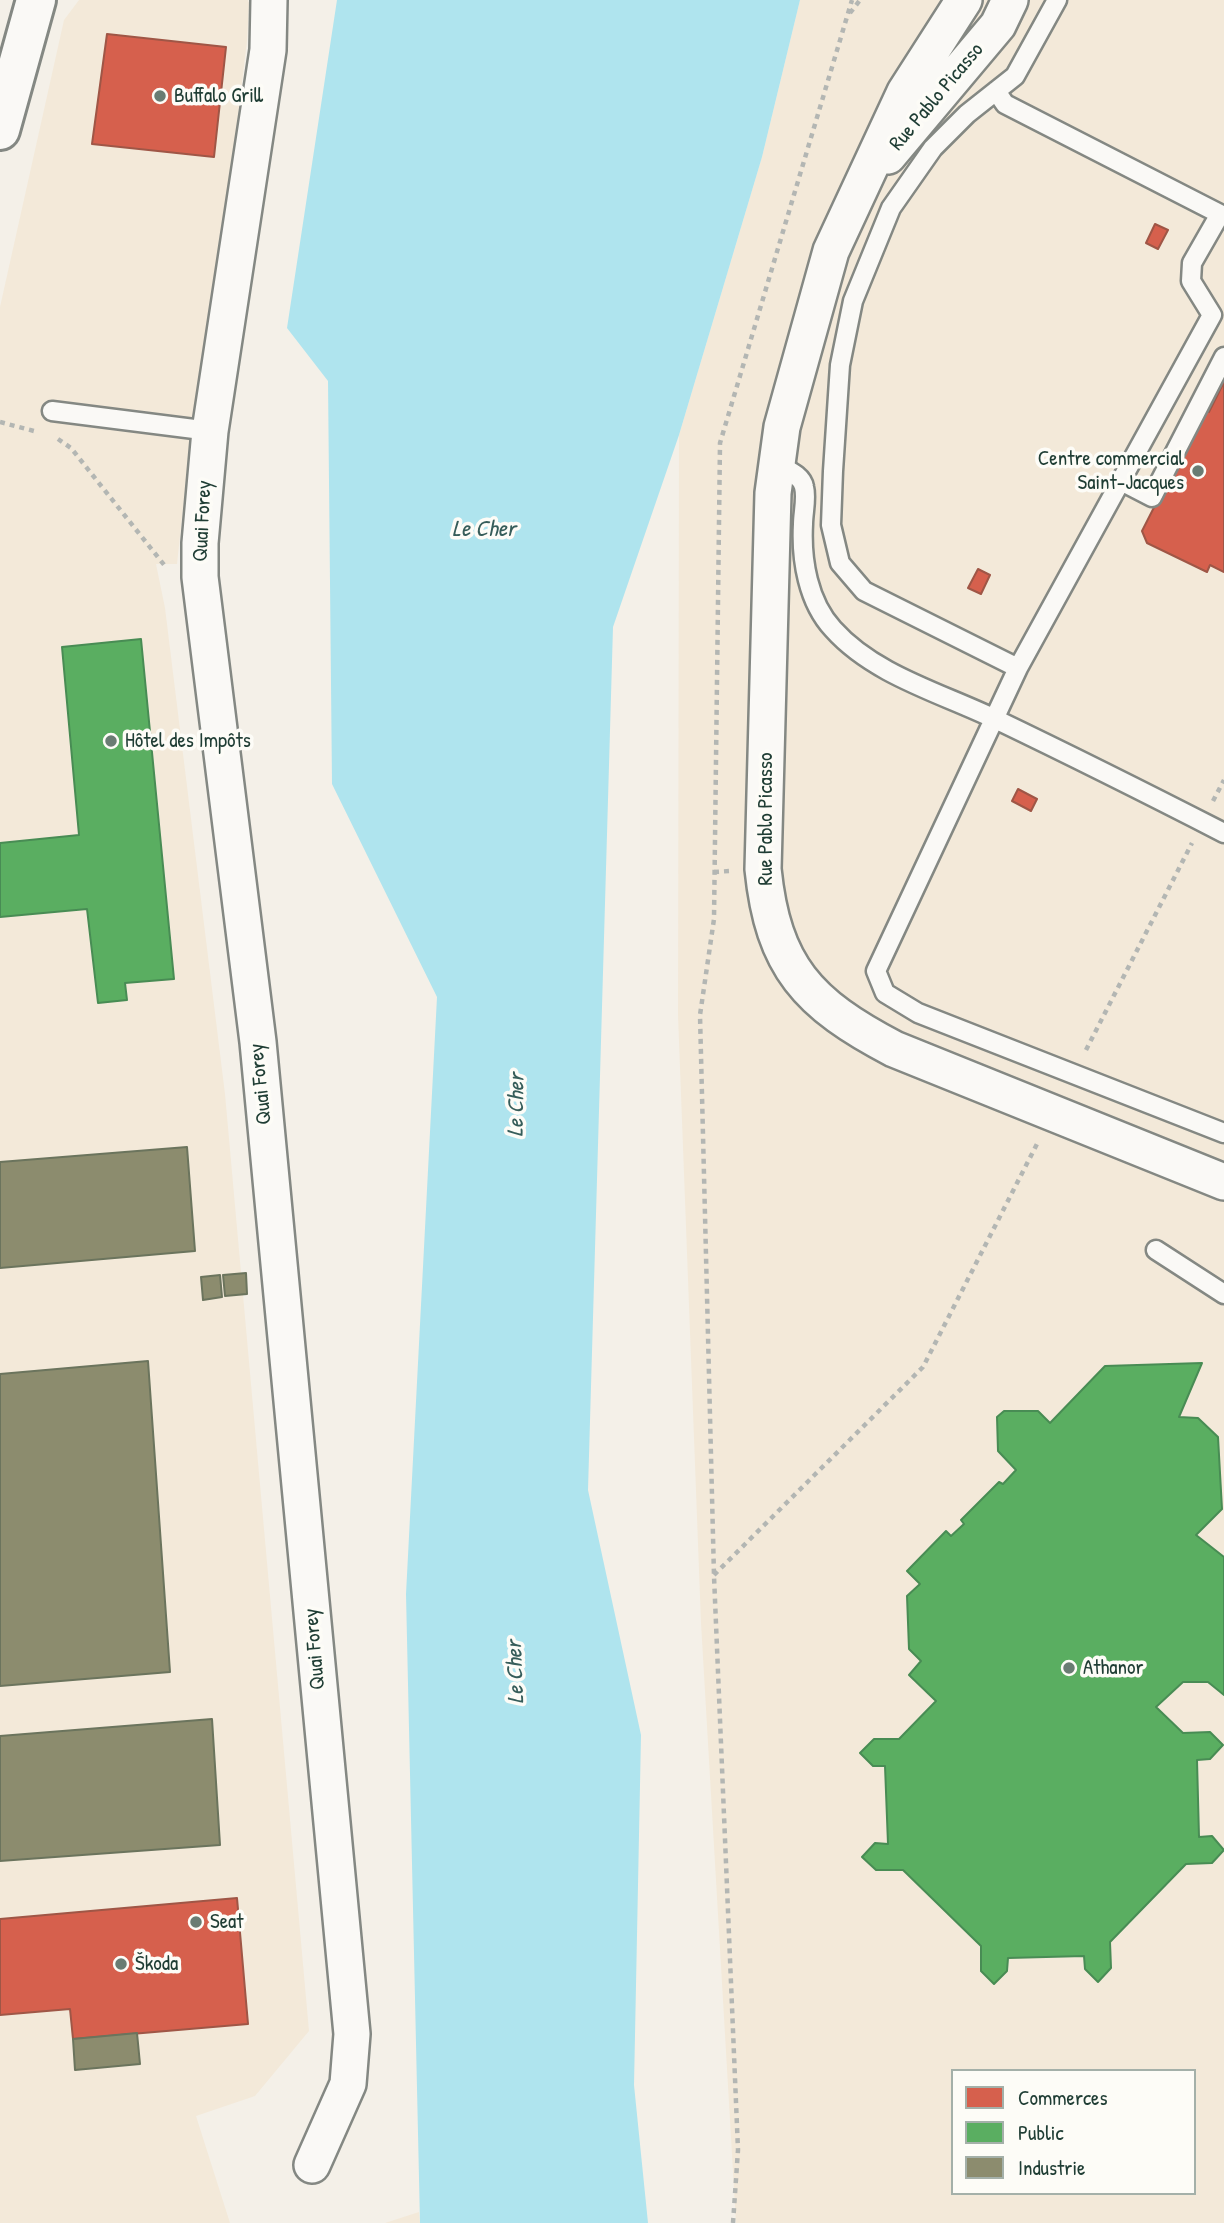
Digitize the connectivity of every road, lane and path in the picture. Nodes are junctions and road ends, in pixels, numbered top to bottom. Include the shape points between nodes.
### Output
1 (269, 0) edge
2 (860, 0) edge
3 (964, 0) edge
4 (1010, 0) edge
5 (1057, 0) edge
6 (37, 1) edge
7 (849, 15) dead end
8 (996, 91) junction
9 (0, 130) edge
10 (859, 191) junction
11 (1222, 215) edge
12 (1224, 357) edge
13 (51, 411) dead end
14 (0, 422) edge
15 (210, 431) junction
16 (44, 434) dead end
17 (55, 437) dead end
18 (777, 464) junction
19 (1121, 481) junction
20 (200, 577) junction
21 (1018, 668) junction
22 (993, 718) junction
23 (1224, 780) edge
24 (1203, 822) junction
25 (1224, 833) edge
26 (714, 872) dead end
27 (1074, 1073) junction
28 (1053, 1112) junction
29 (1224, 1133) edge
30 (1224, 1182) edge
31 (1156, 1250) dead end
32 (1224, 1294) edge
33 (714, 1576) junction
34 (312, 2165) dead end
35 (733, 2223) edge

1 - 15 street, Quai Forey via 268,50
2 - 7 path
3 - 10 street, Rue Pablo Picasso via 905,92
4 - 10 street, Rue Pablo Picasso via 998,25
5 - 8 lane via 1014,75
6 - 9 main road
8 - 11 lane via 1005,104
8 - 21 lane via 933,148 891,208 864,269 840,365 831,525 840,563 864,592
10 - 18 street, Rue Pablo Picasso via 831,251 803,341
11 - 19 lane via 1192,263 1191,281 1212,315
12 - 19 lane via 1152,497
13 - 15 lane
14 - 16 path
15 - 20 street, Quai Forey
17 - 20 path via 71,448 170,574
18 - 22 lane via 797,475 804,486 806,577 832,628 858,651 897,674
18 - 28 street, Rue Pablo Picasso via 762,869 776,941 795,973 854,1028 894,1049
19 - 21 lane
20 - 34 street, Quai Forey via 257,1042 352,2034 348,2084
21 - 22 lane
22 - 24 lane
22 - 27 lane via 876,971 885,993 918,1013
23 - 24 path
24 - 25 lane
24 - 27 path
26 - 33 path via 714,919 701,1015
27 - 29 lane
28 - 30 street, Rue Pablo Picasso
28 - 33 path via 923,1367
31 - 32 lane
33 - 35 path via 738,2150

